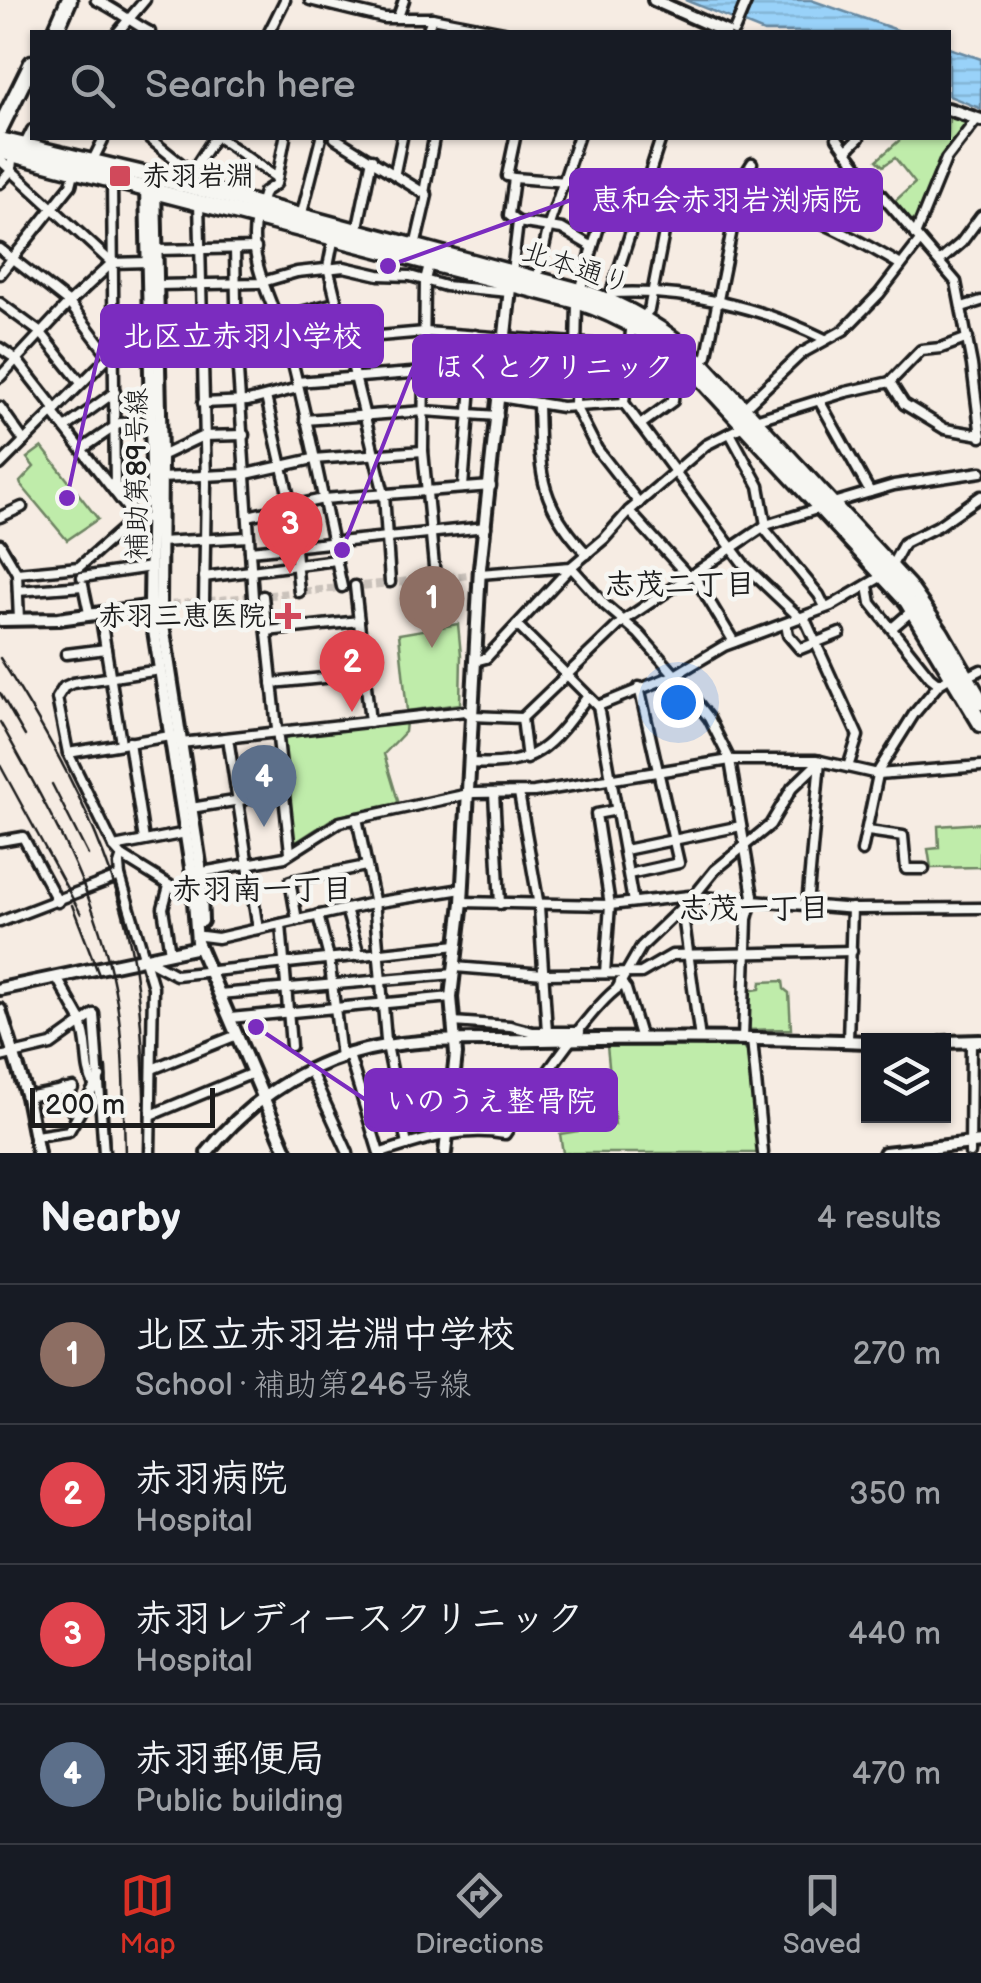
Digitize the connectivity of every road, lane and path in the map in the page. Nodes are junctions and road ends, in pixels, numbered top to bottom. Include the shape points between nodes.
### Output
1 (61, 0) edge
2 (69, 0) edge
3 (96, 0) edge
4 (146, 0) edge
5 (285, 0) edge
6 (310, 0) edge
7 (404, 0) edge
8 (654, 0) edge
9 (747, 0) edge
10 (398, 17) junction
11 (432, 18) junction
12 (127, 20) junction
13 (48, 30) edge
14 (56, 30) edge
15 (120, 30) edge
16 (146, 30) edge
17 (270, 30) edge
18 (429, 30) edge
19 (494, 30) edge
20 (728, 30) edge
21 (734, 30) edge
22 (30, 68) edge
23 (30, 84) edge
24 (951, 110) edge
25 (979, 119) edge
26 (0, 137) edge
27 (103, 140) edge
28 (151, 140) edge
29 (215, 140) edge
30 (219, 140) edge
31 (285, 140) edge
32 (320, 140) edge
33 (339, 140) edge
34 (402, 140) edge
35 (434, 140) edge
36 (515, 140) edge
37 (577, 140) edge
38 (661, 140) edge
39 (838, 140) edge
40 (857, 140) edge
41 (25, 143) edge
42 (846, 151) junction
43 (372, 159) junction
44 (0, 160) edge
45 (92, 162) junction
46 (752, 163) dead end
47 (75, 169) junction
48 (11, 171) junction
49 (395, 172) junction
50 (112, 178) junction
51 (277, 178) junction
52 (514, 178) junction
53 (0, 183) edge
54 (564, 183) junction
55 (151, 184) junction
56 (612, 186) junction
57 (190, 188) junction
58 (644, 189) junction
59 (672, 190) junction
60 (424, 193) junction
61 (739, 195) junction
62 (51, 207) junction
63 (258, 211) junction
64 (981, 216) edge
65 (301, 217) junction
66 (518, 222) junction
67 (550, 228) junction
68 (356, 232) junction
69 (334, 236) junction
70 (918, 238) junction
71 (591, 246) junction
72 (256, 248) junction
73 (0, 249) edge
74 (235, 249) junction
75 (157, 250) junction
76 (199, 250) junction
77 (414, 252) junction
78 (12, 258) junction
79 (430, 261) junction
80 (940, 261) junction
81 (148, 262) junction
82 (112, 263) junction
83 (901, 265) junction
84 (328, 268) junction
85 (0, 274) edge
86 (410, 276) junction
87 (536, 279) junction
88 (425, 280) junction
89 (265, 282) junction
90 (510, 283) junction
91 (200, 284) junction
92 (236, 284) junction
93 (158, 286) junction
94 (650, 293) junction
95 (578, 296) junction
96 (610, 297) junction
97 (335, 302) junction
98 (718, 302) junction
99 (981, 302) edge
100 (0, 303) edge
101 (69, 303) junction
102 (962, 307) junction
103 (278, 318) junction
104 (237, 319) junction
105 (200, 320) junction
106 (154, 322) junction
107 (639, 322) junction
108 (114, 323) junction
109 (424, 332) junction
110 (41, 333) junction
111 (475, 335) junction
112 (505, 336) junction
113 (345, 338) junction
114 (968, 338) junction
115 (825, 339) junction
116 (576, 343) junction
117 (629, 347) junction
118 (0, 348) edge
119 (290, 352) junction
120 (202, 356) junction
121 (237, 356) junction
122 (112, 357) junction
123 (154, 357) junction
124 (680, 358) junction
125 (16, 359) junction
126 (701, 363) junction
127 (424, 372) junction
128 (0, 376) edge
129 (354, 378) junction
130 (890, 382) junction
131 (81, 383) junction
132 (297, 385) junction
133 (115, 392) junction
134 (266, 397) junction
135 (500, 397) junction
136 (242, 402) junction
137 (820, 402) junction
138 (978, 402) edge
139 (202, 403) junction
140 (538, 403) junction
141 (624, 403) junction
142 (575, 406) junction
143 (0, 408) edge
144 (744, 408) junction
145 (54, 411) junction
146 (424, 412) junction
147 (469, 414) junction
148 (364, 416) junction
149 (498, 416) junction
150 (305, 420) junction
151 (151, 422) junction
152 (750, 422) junction
153 (12, 424) junction
154 (115, 425) junction
155 (640, 425) junction
156 (66, 428) junction
157 (0, 433) edge
158 (730, 433) junction
159 (244, 435) junction
160 (203, 436) junction
161 (981, 437) edge
162 (24, 441) junction
163 (82, 449) junction
164 (424, 451) junction
165 (374, 454) junction
166 (161, 456) junction
167 (314, 459) junction
168 (0, 465) edge
169 (282, 466) junction
170 (676, 472) junction
171 (981, 472) edge
172 (246, 474) junction
173 (156, 476) junction
174 (204, 478) junction
175 (491, 486) junction
176 (462, 487) junction
177 (426, 490) junction
178 (115, 492) junction
179 (870, 492) junction
180 (384, 494) junction
181 (981, 496) edge
182 (323, 500) junction
183 (639, 502) junction
184 (826, 505) junction
185 (290, 506) junction
186 (22, 507) dead end
187 (630, 511) junction
188 (248, 516) junction
189 (0, 517) edge
190 (134, 518) junction
191 (151, 518) junction
192 (764, 526) junction
193 (486, 527) junction
194 (431, 532) junction
195 (249, 537) junction
196 (388, 538) junction
197 (205, 540) junction
198 (160, 542) junction
199 (0, 544) edge
200 (333, 544) junction
201 (295, 547) junction
202 (732, 547) junction
203 (250, 552) junction
204 (587, 554) junction
205 (336, 560) junction
206 (297, 565) junction
207 (150, 566) junction
208 (78, 567) junction
209 (571, 567) junction
210 (251, 571) junction
211 (887, 571) junction
212 (17, 573) junction
213 (480, 574) junction
214 (691, 575) junction
215 (204, 577) junction
216 (435, 577) dead end
217 (83, 582) junction
218 (390, 582) dead end
219 (355, 586) dead end
220 (868, 586) junction
221 (342, 587) dead end
222 (18, 591) junction
223 (299, 592) dead end
224 (204, 602) dead end
225 (155, 606) junction
226 (825, 608) junction
227 (914, 608) junction
228 (94, 612) junction
229 (802, 617) junction
230 (0, 620) edge
231 (18, 620) junction
232 (359, 620) junction
233 (623, 621) junction
234 (786, 624) junction
235 (517, 625) junction
236 (892, 628) junction
237 (267, 630) junction
238 (840, 633) dead end
239 (734, 642) junction
240 (816, 642) junction
241 (106, 648) junction
242 (66, 654) dead end
243 (476, 661) junction
244 (160, 670) junction
245 (966, 673) edge
246 (364, 674) junction
247 (565, 675) junction
248 (674, 675) junction
249 (110, 678) junction
250 (272, 684) junction
251 (939, 684) junction
252 (639, 687) junction
253 (587, 696) junction
254 (981, 702) edge
255 (598, 706) junction
256 (472, 716) junction
257 (522, 718) junction
258 (370, 722) junction
259 (981, 724) edge
260 (278, 733) junction
261 (170, 736) junction
262 (228, 738) junction
263 (125, 743) junction
264 (181, 744) junction
265 (68, 752) junction
266 (527, 759) junction
267 (730, 760) junction
268 (820, 761) junction
269 (470, 762) junction
270 (981, 766) edge
271 (848, 767) junction
272 (658, 770) junction
273 (878, 774) junction
274 (612, 779) junction
275 (284, 793) junction
276 (494, 793) junction
277 (519, 793) junction
278 (468, 794) junction
279 (238, 801) junction
280 (191, 808) junction
281 (617, 810) junction
282 (357, 818) junction
283 (742, 826) junction
284 (868, 831) junction
285 (186, 833) junction
286 (674, 839) junction
287 (144, 840) junction
288 (0, 841) edge
289 (744, 843) junction
290 (114, 847) junction
291 (625, 850) junction
292 (862, 851) dead end
293 (288, 854) junction
294 (122, 856) junction
295 (248, 865) junction
296 (366, 866) junction
297 (924, 869) dead end
298 (196, 873) junction
299 (629, 874) junction
300 (120, 876) junction
301 (290, 881) junction
302 (169, 886) junction
303 (198, 889) junction
304 (462, 889) junction
305 (694, 896) junction
306 (752, 900) junction
307 (60, 901) junction
308 (462, 902) junction
309 (633, 902) junction
310 (373, 903) junction
311 (500, 904) junction
312 (610, 904) junction
313 (807, 905) junction
314 (539, 906) junction
315 (682, 908) junction
316 (852, 908) junction
317 (981, 908) edge
318 (346, 909) junction
319 (318, 916) junction
320 (297, 920) junction
321 (0, 922) edge
322 (281, 924) junction
323 (258, 929) junction
324 (457, 946) junction
325 (202, 947) junction
326 (852, 952) junction
327 (170, 953) junction
328 (378, 953) junction
329 (689, 954) junction
330 (746, 954) junction
331 (359, 955) junction
332 (329, 958) junction
333 (146, 959) junction
334 (285, 962) junction
335 (454, 970) junction
336 (210, 971) junction
337 (624, 972) junction
338 (604, 973) junction
339 (544, 974) junction
340 (57, 978) junction
341 (380, 980) junction
342 (333, 985) junction
343 (620, 985) junction
344 (287, 988) junction
345 (0, 989) edge
346 (220, 994) junction
347 (451, 997) junction
348 (382, 1004) junction
349 (336, 1009) junction
350 (0, 1010) edge
351 (289, 1014) junction
352 (230, 1018) junction
353 (453, 1022) junction
354 (81, 1023) junction
355 (547, 1032) junction
356 (237, 1035) junction
357 (577, 1036) junction
358 (641, 1039) junction
359 (700, 1039) junction
360 (748, 1039) junction
361 (848, 1041) junction
362 (456, 1042) junction
363 (861, 1042) edge
364 (976, 1042) edge
365 (291, 1046) dead end
366 (387, 1046) junction
367 (14, 1055) junction
368 (345, 1056) junction
369 (0, 1057) edge
370 (152, 1070) junction
371 (310, 1070) junction
372 (253, 1072) junction
373 (97, 1081) junction
374 (27, 1097) junction
375 (264, 1098) junction
376 (72, 1111) dead end
377 (151, 1115) junction
378 (447, 1134) junction
379 (36, 1136) junction
380 (407, 1145) junction
381 (974, 1146) edge
382 (38, 1153) edge
383 (104, 1153) edge
384 (150, 1153) edge
385 (208, 1153) edge
386 (288, 1153) edge
387 (348, 1153) edge
388 (380, 1153) edge
389 (445, 1153) edge
390 (763, 1153) edge
391 (885, 1153) edge

1 - 13 highway
2 - 14 highway
3 - 12 street
4 - 12 street
5 - 17 street
6 - 10 street
7 - 10 street
8 - 20 street
9 - 21 street
10 - 11 street
11 - 18 street
11 - 19 street
12 - 15 street
12 - 16 street
22 - 26 highway
23 - 26 highway
24 - 25 street
25 - 70 street via 946,158
26 - 41 highway, 北本通り
27 - 45 street
28 - 57 street
29 - 57 street
30 - 51 street
31 - 51 street
32 - 65 street
33 - 43 street
34 - 49 street
35 - 60 street
36 - 52 street via 506,176
37 - 54 street
38 - 58 street
39 - 42 street
40 - 42 street
41 - 45 highway, 北本通り
41 - 47 highway, 北本通り
41 - 48 street
42 - 70 street
43 - 49 street
43 - 68 street
44 - 48 street
45 - 55 highway, 北本通り
46 - 61 street
47 - 50 highway, 北本通り
47 - 62 street via 72,185
48 - 53 street
48 - 62 street
49 - 60 street
50 - 55 highway, 北本通り
50 - 82 street
51 - 63 street
52 - 54 street
52 - 66 street via 509,215
54 - 56 street
54 - 67 street
55 - 57 highway, 北本通り
55 - 75 street, 補助第89号線
55 - 81 street, 補助第89号線
56 - 58 street
56 - 71 street
57 - 63 highway, 北本通り
57 - 63 highway, 北本通り
57 - 76 street
58 - 59 street
58 - 96 street
59 - 61 street
59 - 94 street
60 - 77 street
61 - 83 street via 810,217
61 - 98 street
62 - 78 street
62 - 82 street
63 - 65 highway, 北本通り
63 - 69 highway, 北本通り
63 - 72 street
64 - 80 street
65 - 68 highway, 北本通り
66 - 67 street
66 - 90 street
67 - 71 street
67 - 87 street
68 - 77 highway, 北本通り
69 - 77 highway, 北本通り
69 - 84 street
70 - 80 street
70 - 83 street
71 - 95 street
72 - 74 street
72 - 89 street
73 - 78 street
74 - 76 street
74 - 92 street
75 - 76 street
75 - 93 street, 補助第89号線
76 - 91 street
77 - 79 highway, 北本通り
77 - 86 street
77 - 90 highway, 北本通り
78 - 85 street
78 - 101 street
79 - 88 street
79 - 90 highway, 北本通り
80 - 102 street via 956,282
81 - 82 street
81 - 106 street, 補助第89号線
82 - 101 street
82 - 108 street
83 - 115 street via 864,311
84 - 86 street
84 - 89 street
84 - 97 street
86 - 88 street
87 - 90 highway, 北本通り
87 - 95 highway, 北本通り
88 - 90 street
88 - 109 street
89 - 92 street
89 - 103 street
90 - 95 highway, 北本通り
90 - 112 street
91 - 92 street
91 - 93 street
91 - 105 street
92 - 104 street
93 - 106 street, 補助第89号線
94 - 96 street
94 - 98 street
94 - 107 street
95 - 96 highway, 北本通り
95 - 107 highway, 北本通り
95 - 116 street
96 - 107 highway, 北本通り
97 - 103 street
97 - 113 street
98 - 115 street via 780,318
98 - 126 street
99 - 102 street
100 - 110 street
101 - 110 street
101 - 122 street
102 - 114 street
103 - 104 street
103 - 119 street
104 - 105 street
104 - 121 street
105 - 106 street
105 - 120 street
106 - 108 street
106 - 123 street, 補助第89号線
107 - 117 street
107 - 124 highway, 北本通り
107 - 126 highway, 北本通り via 669,335
108 - 122 street
109 - 111 street
109 - 113 street
109 - 127 street
110 - 125 street
110 - 131 street
111 - 112 street
111 - 147 street
112 - 116 street
112 - 135 street
113 - 119 street
113 - 129 street
114 - 130 street via 921,350
114 - 138 street
115 - 144 street
116 - 117 street
116 - 142 street
117 - 141 street
118 - 125 street
119 - 121 street
119 - 132 street
120 - 121 street
120 - 123 street
120 - 139 street
121 - 136 street
122 - 123 street
122 - 131 street
122 - 133 street
123 - 151 street, 補助第89号線
123 - 166 street, 補助第89号線
124 - 152 highway, 北本通り
124 - 155 street via 673,401
125 - 128 street
125 - 145 street
126 - 144 highway, 北本通り
127 - 129 street
127 - 146 street
129 - 132 street
129 - 148 street
130 - 137 street
130 - 161 street via 904,404 945,429
131 - 145 street
132 - 134 street
132 - 150 street
133 - 154 street
133 - 156 street
134 - 136 street
134 - 169 street
135 - 140 street
135 - 149 street
136 - 139 street
136 - 159 street
137 - 152 street
137 - 179 street
138 - 161 street
139 - 160 street
140 - 142 street
140 - 204 street via 540,478 560,525
141 - 142 street
141 - 155 street
142 - 183 street via 596,449
143 - 153 street
144 - 152 highway, 北本通り
145 - 156 street
145 - 162 street
146 - 147 street
146 - 148 street
146 - 164 street
147 - 149 street
147 - 176 street
148 - 150 street
148 - 165 street
149 - 175 street
150 - 167 street
151 - 154 street
151 - 173 street, 補助第89号線
152 - 158 street
152 - 184 highway, 北本通り
153 - 157 street
153 - 162 street
154 - 163 street
154 - 178 street
155 - 170 street
156 - 163 street
158 - 170 street
158 - 192 street via 758,486
159 - 160 street
159 - 172 street
160 - 166 street
160 - 174 street
162 - 168 street
163 - 178 street
164 - 165 street
164 - 177 street
165 - 167 street
165 - 180 street
166 - 173 street, 補助第89号線
167 - 169 street
167 - 182 street
169 - 172 street
169 - 185 street
170 - 183 street
170 - 202 street
171 - 179 street
172 - 174 street
172 - 188 street
173 - 174 street
173 - 178 street via 141,474
173 - 191 street, 補助第89号線
173 - 198 street, 補助第89号線
174 - 197 street
175 - 176 street
175 - 193 street
176 - 177 street
177 - 180 street
177 - 194 street
178 - 190 street
179 - 184 street
180 - 182 street
180 - 196 street
181 - 211 street via 906,541
182 - 185 street
182 - 200 street
183 - 187 street
184 - 192 street
184 - 211 highway, 北本通り
185 - 188 street
185 - 201 street
186 - 189 street
187 - 204 street
187 - 214 street
188 - 195 street
190 - 191 street
190 - 208 street
191 - 207 street, 補助第89号線
192 - 202 street
192 - 226 street
193 - 194 street
193 - 213 street
194 - 196 street
194 - 216 street
195 - 197 street
195 - 203 street
196 - 200 street
196 - 218 street
197 - 198 street
197 - 215 street
198 - 225 street, 補助第89号線
199 - 212 street
200 - 201 street
200 - 205 street
201 - 203 street
201 - 206 street
202 - 214 street
202 - 229 street
203 - 210 street
204 - 209 street
205 - 206 street
205 - 221 street
206 - 210 street
206 - 223 street
207 - 217 street
207 - 225 street, 補助第89号線
208 - 212 street
208 - 217 street
209 - 213 street
209 - 233 street
209 - 235 street
210 - 215 street
210 - 237 street
211 - 220 street
211 - 227 highway, 北本通り
211 - 245 highway, 北本通り via 927,610
212 - 222 street
213 - 243 street
214 - 233 street
214 - 239 street
215 - 224 street
217 - 222 street
217 - 228 street
219 - 232 street
220 - 226 street
220 - 236 street via 872,604
222 - 231 street
225 - 228 street
225 - 244 street, 補助第89号線
225 - 264 street, 補助第89号線
226 - 229 street
227 - 236 street
227 - 245 highway, 北本通り
228 - 231 street
228 - 241 street
229 - 234 street
229 - 240 street
230 - 231 street
232 - 237 street
232 - 246 street
233 - 247 street
233 - 248 street
234 - 239 street
234 - 240 street via 800,649
235 - 243 street
235 - 247 street
236 - 251 street
237 - 250 street
238 - 240 street
239 - 248 street
240 - 271 street via 858,736
241 - 242 street
241 - 249 street
243 - 256 street
244 - 249 street
244 - 261 street, 補助第89号線
245 - 251 street
245 - 254 highway, 北本通り
245 - 259 highway, 北本通り
246 - 250 street
246 - 258 street
247 - 253 street
247 - 257 street
248 - 252 street
248 - 267 street via 709,718
249 - 263 street
249 - 265 street via 68,684 57,698
250 - 260 street
251 - 273 street
252 - 255 street
252 - 272 street
253 - 255 street
253 - 266 street via 568,724
255 - 274 street
256 - 257 street
256 - 258 street via 465,711
256 - 269 street
257 - 266 street
258 - 260 street
260 - 262 street
260 - 275 street
261 - 263 street
261 - 264 street
261 - 285 street, 補助第89号線
262 - 264 street
262 - 279 street
263 - 265 street
263 - 287 street
264 - 280 street, 補助第89号線
265 - 290 street
266 - 269 street
267 - 268 street
267 - 272 street
267 - 283 street
268 - 271 street
268 - 289 street via 792,788 770,825
268 - 313 street
269 - 278 street
270 - 273 street via 923,765
271 - 273 street
272 - 274 street
272 - 286 street
273 - 284 street
274 - 277 street
274 - 281 street
275 - 279 street
275 - 293 street
276 - 277 street
276 - 278 street
276 - 311 street
277 - 314 street
278 - 282 street
278 - 304 street
279 - 280 street
279 - 295 street
280 - 298 street, 補助第89号線
281 - 291 street
281 - 312 street via 596,814
282 - 293 street
282 - 296 street
283 - 286 street
283 - 289 street
284 - 292 street
284 - 297 street via 903,836 906,869
285 - 287 street
285 - 298 street, 補助第89号線
286 - 291 street
286 - 299 street via 679,863
287 - 290 street
288 - 307 street via 24,837
289 - 305 street
289 - 306 street
290 - 294 street
291 - 299 street
293 - 295 street
293 - 301 street
294 - 300 street
294 - 302 street
295 - 298 street
295 - 323 street
296 - 301 street
296 - 310 street
298 - 303 street, 補助第89号線
299 - 309 street
300 - 307 street
300 - 333 street
301 - 320 street
302 - 303 street
302 - 327 street via 163,908
303 - 325 street, 補助第89号線
304 - 308 street
304 - 310 street
305 - 306 street
305 - 309 street
305 - 315 street
306 - 313 street
306 - 330 street
307 - 321 street
308 - 311 street
308 - 324 street
309 - 312 street
310 - 318 street
310 - 328 street
311 - 314 street
312 - 314 street
312 - 338 street
313 - 316 street
314 - 339 street
315 - 329 street
315 - 337 street
316 - 317 street
316 - 326 street
318 - 319 street
318 - 331 street
319 - 320 street
319 - 332 street
320 - 322 street
322 - 323 street
322 - 334 street
323 - 325 street
324 - 328 street
324 - 335 street
325 - 327 street
325 - 336 street, 補助第89号線
326 - 330 street
326 - 361 street
327 - 333 street
328 - 331 street
328 - 341 street
329 - 330 street
329 - 337 street via 671,955 641,973
329 - 359 street
330 - 360 street
331 - 332 street
332 - 334 street
332 - 342 street
333 - 336 street via 176,975
333 - 340 street
333 - 370 street via 153,987
334 - 336 street
334 - 344 street
335 - 339 street
335 - 341 street
335 - 347 street
336 - 346 street, 補助第89号線
337 - 338 street
337 - 343 street
338 - 339 street
339 - 355 street
340 - 345 street
340 - 354 street
341 - 342 street
341 - 348 street
342 - 344 street
342 - 349 street
343 - 357 street
343 - 358 street
344 - 346 street
344 - 351 street
346 - 352 street, 補助第89号線
347 - 348 street
347 - 353 street
348 - 349 street
348 - 366 street
349 - 351 street
349 - 368 street
350 - 367 street
351 - 352 street
351 - 365 street
352 - 356 street, 補助第89号線
353 - 355 street
353 - 362 street
354 - 367 street via 51,1045
354 - 373 street via 90,1080
354 - 373 street via 94,1014
355 - 357 street
356 - 370 street
356 - 372 street, 補助第89号線
357 - 358 street
357 - 362 street
357 - 378 street via 504,1134
358 - 359 street
359 - 360 street
360 - 361 street
360 - 390 street
361 - 363 street
362 - 366 street
362 - 378 street
364 - 381 street
366 - 368 street
366 - 380 street
367 - 369 street
367 - 374 street
368 - 371 street
368 - 388 street
370 - 377 street
371 - 375 street
371 - 387 street
372 - 375 street, 補助第89号線
372 - 377 street
373 - 379 street via 69,1131
373 - 383 street
374 - 376 street via 68,1088
374 - 379 street
375 - 385 street
375 - 386 street, 補助第89号線
377 - 384 street
378 - 380 street
378 - 389 street
379 - 382 street
380 - 388 street
381 - 391 street

